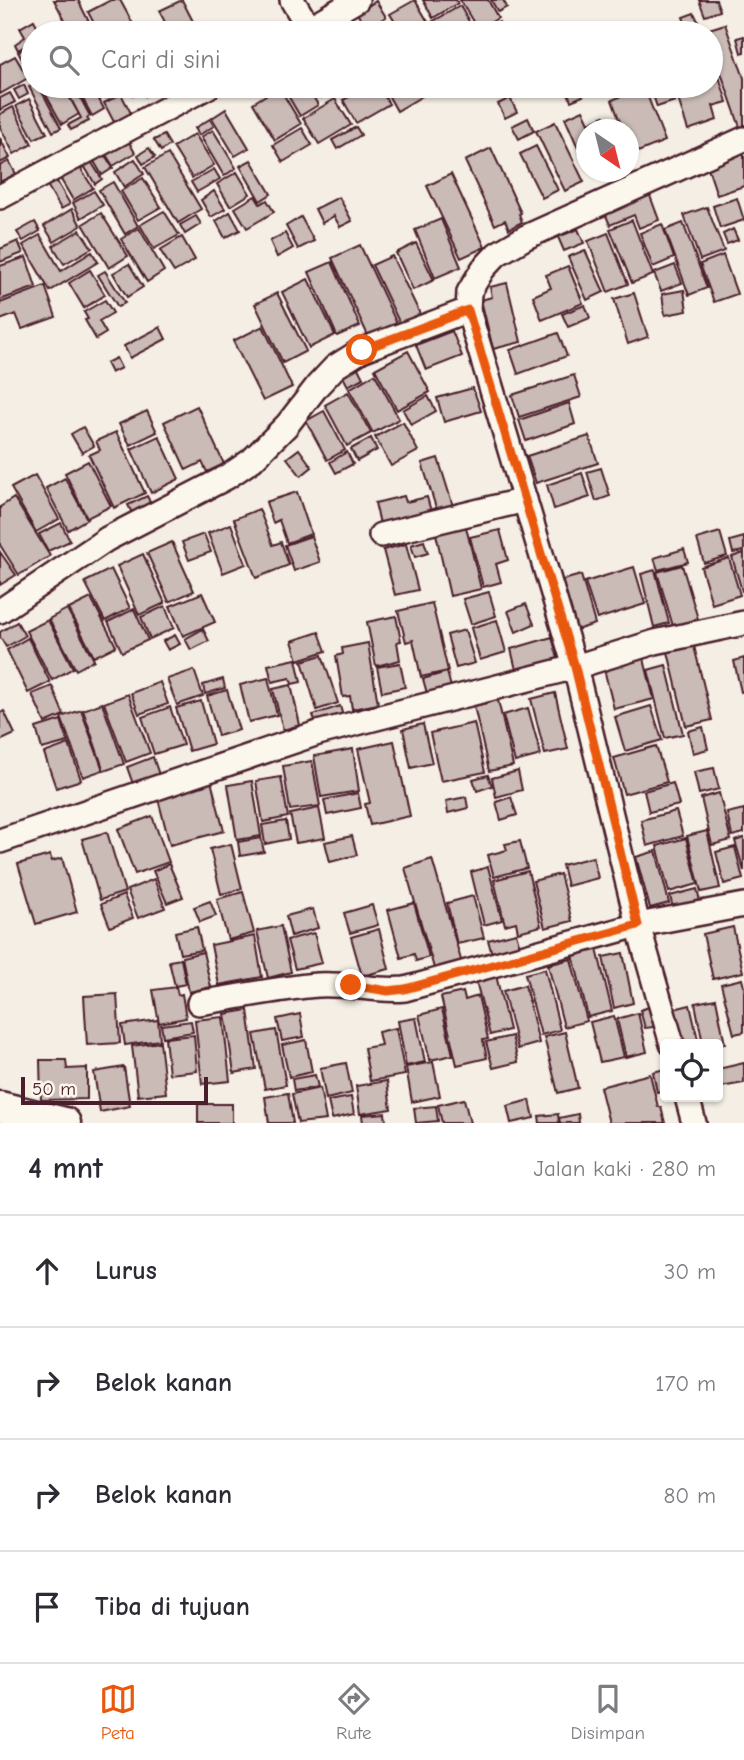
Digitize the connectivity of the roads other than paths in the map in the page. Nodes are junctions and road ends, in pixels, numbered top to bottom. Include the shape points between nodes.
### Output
1 (292, 0) edge
2 (357, 0) edge
3 (300, 21) edge
4 (321, 21) edge
5 (186, 98) edge
6 (744, 139) edge
7 (0, 197) edge
8 (468, 310) junction
9 (525, 500) junction
10 (381, 535) dead end
11 (0, 611) edge
12 (744, 623) edge
13 (575, 667) junction
14 (0, 841) edge
15 (744, 905) edge
16 (638, 925) junction
17 (199, 1003) dead end
18 (671, 1039) edge
19 (688, 1102) edge
20 (0, 1107) edge
21 (65, 1123) edge
22 (694, 1123) edge

1 - 3 street
2 - 4 street
5 - 7 street
6 - 8 street via 497,254 469,292
8 - 9 street
8 - 11 street via 362,350 335,367 252,460 107,540
9 - 10 street
9 - 13 street
12 - 13 street via 655,642
13 - 14 street via 318,733
13 - 16 street
15 - 16 street
16 - 17 street via 405,989 318,985
16 - 18 street
19 - 22 street
20 - 21 street

